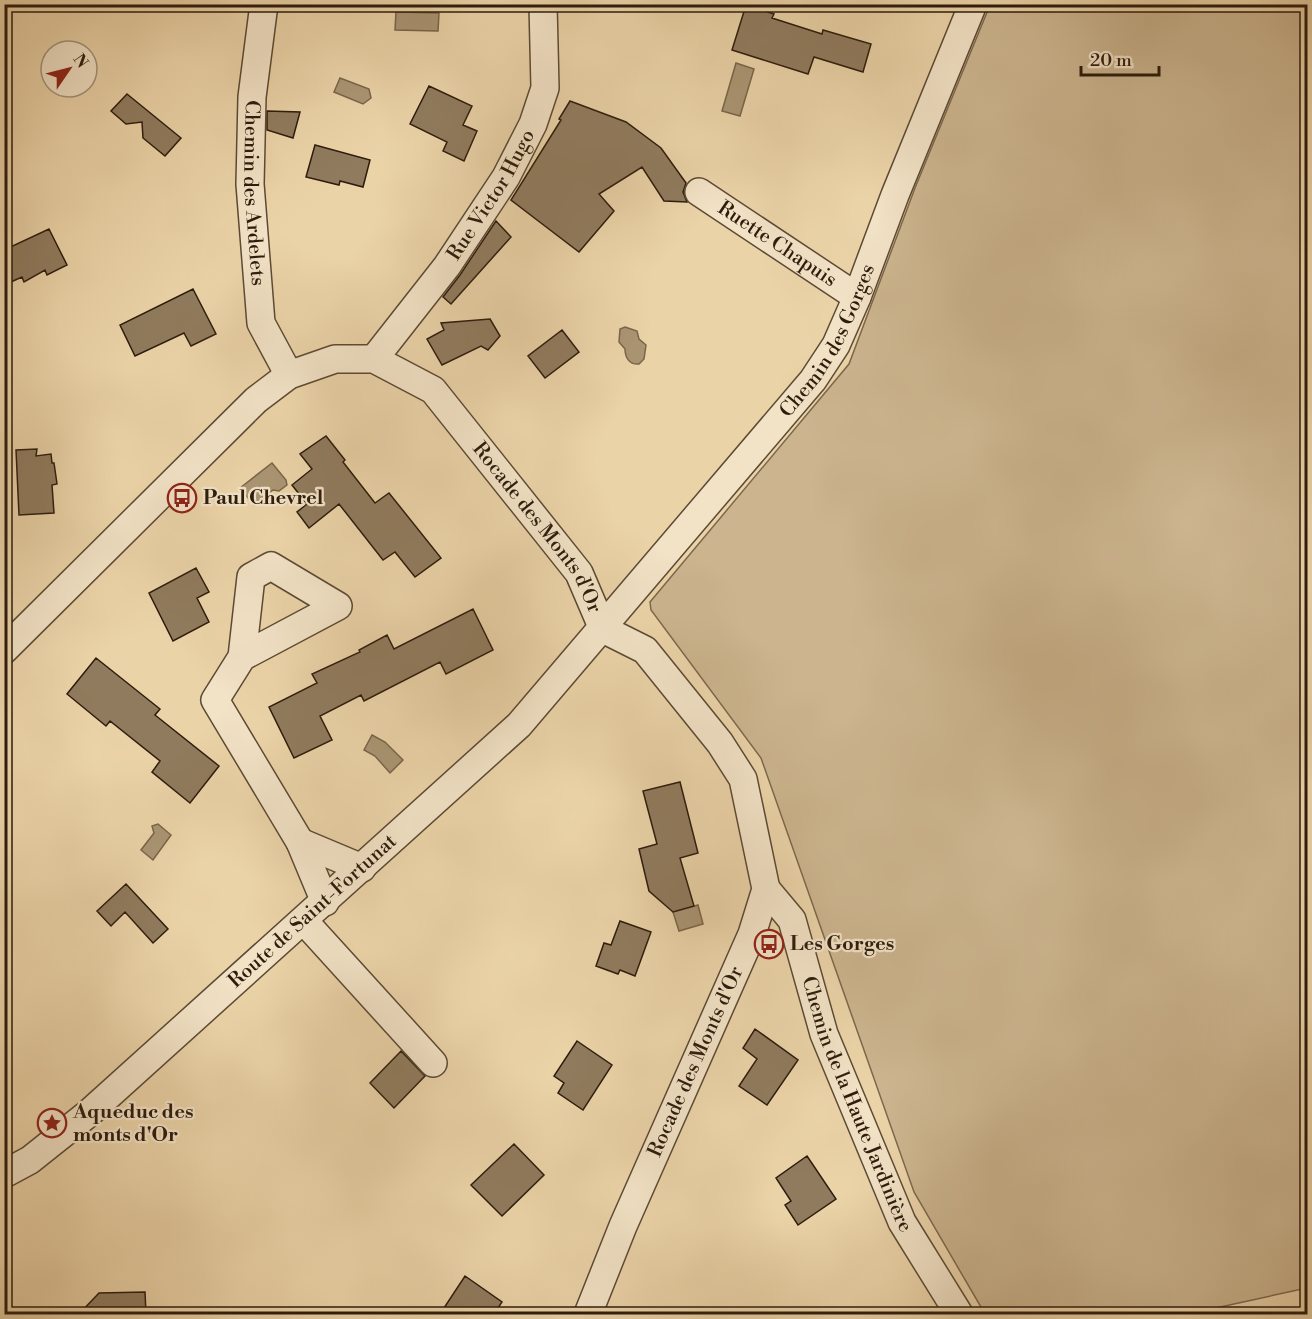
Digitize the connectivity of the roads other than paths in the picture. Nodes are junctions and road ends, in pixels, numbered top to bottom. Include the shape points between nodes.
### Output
1 (264, 4) edge
2 (543, 4) edge
3 (973, 4) edge
4 (699, 192) dead end
5 (857, 297) junction
6 (374, 359) junction
7 (289, 375) junction
8 (603, 629) junction
9 (4, 650) edge
10 (242, 657) dead end
11 (300, 842) junction
12 (362, 868) junction
13 (766, 889) junction
14 (325, 902) junction
15 (304, 921) junction
16 (433, 1063) dead end
17 (4, 1174) edge
18 (588, 1314) edge
19 (959, 1314) edge

1 - 7 street, Chemin des Ardelets via 252,97 250,184 261,323
2 - 6 street, Rue Victor Hugo via 545,88 533,124 506,177 447,266
3 - 5 street, Chemin des Gorges
4 - 5 street, Ruette Chapuis
5 - 8 street, Chemin des Gorges via 836,345 813,380
6 - 7 street, Rocade des Monts d'Or via 335,359
6 - 8 street, Rocade des Monts d'Or via 433,390 579,573
7 - 9 street, Rocade des Monts d'Or via 256,400
8 - 12 street, Route de Saint-Fortunat via 519,725
8 - 13 street, Rocade des Monts d'Or via 645,650 732,761 743,779
10 - 11 street via 215,700
11 - 12 street
11 - 14 street
12 - 14 street, Route de Saint-Fortunat
13 - 18 street, Rocade des Monts d'Or via 752,934
13 - 19 street, Chemin de la Haute Jardinière via 792,920 824,1034 902,1222
14 - 15 street, Route de Saint-Fortunat
15 - 16 street
15 - 17 street, Route de Saint-Fortunat via 89,1113 30,1160

